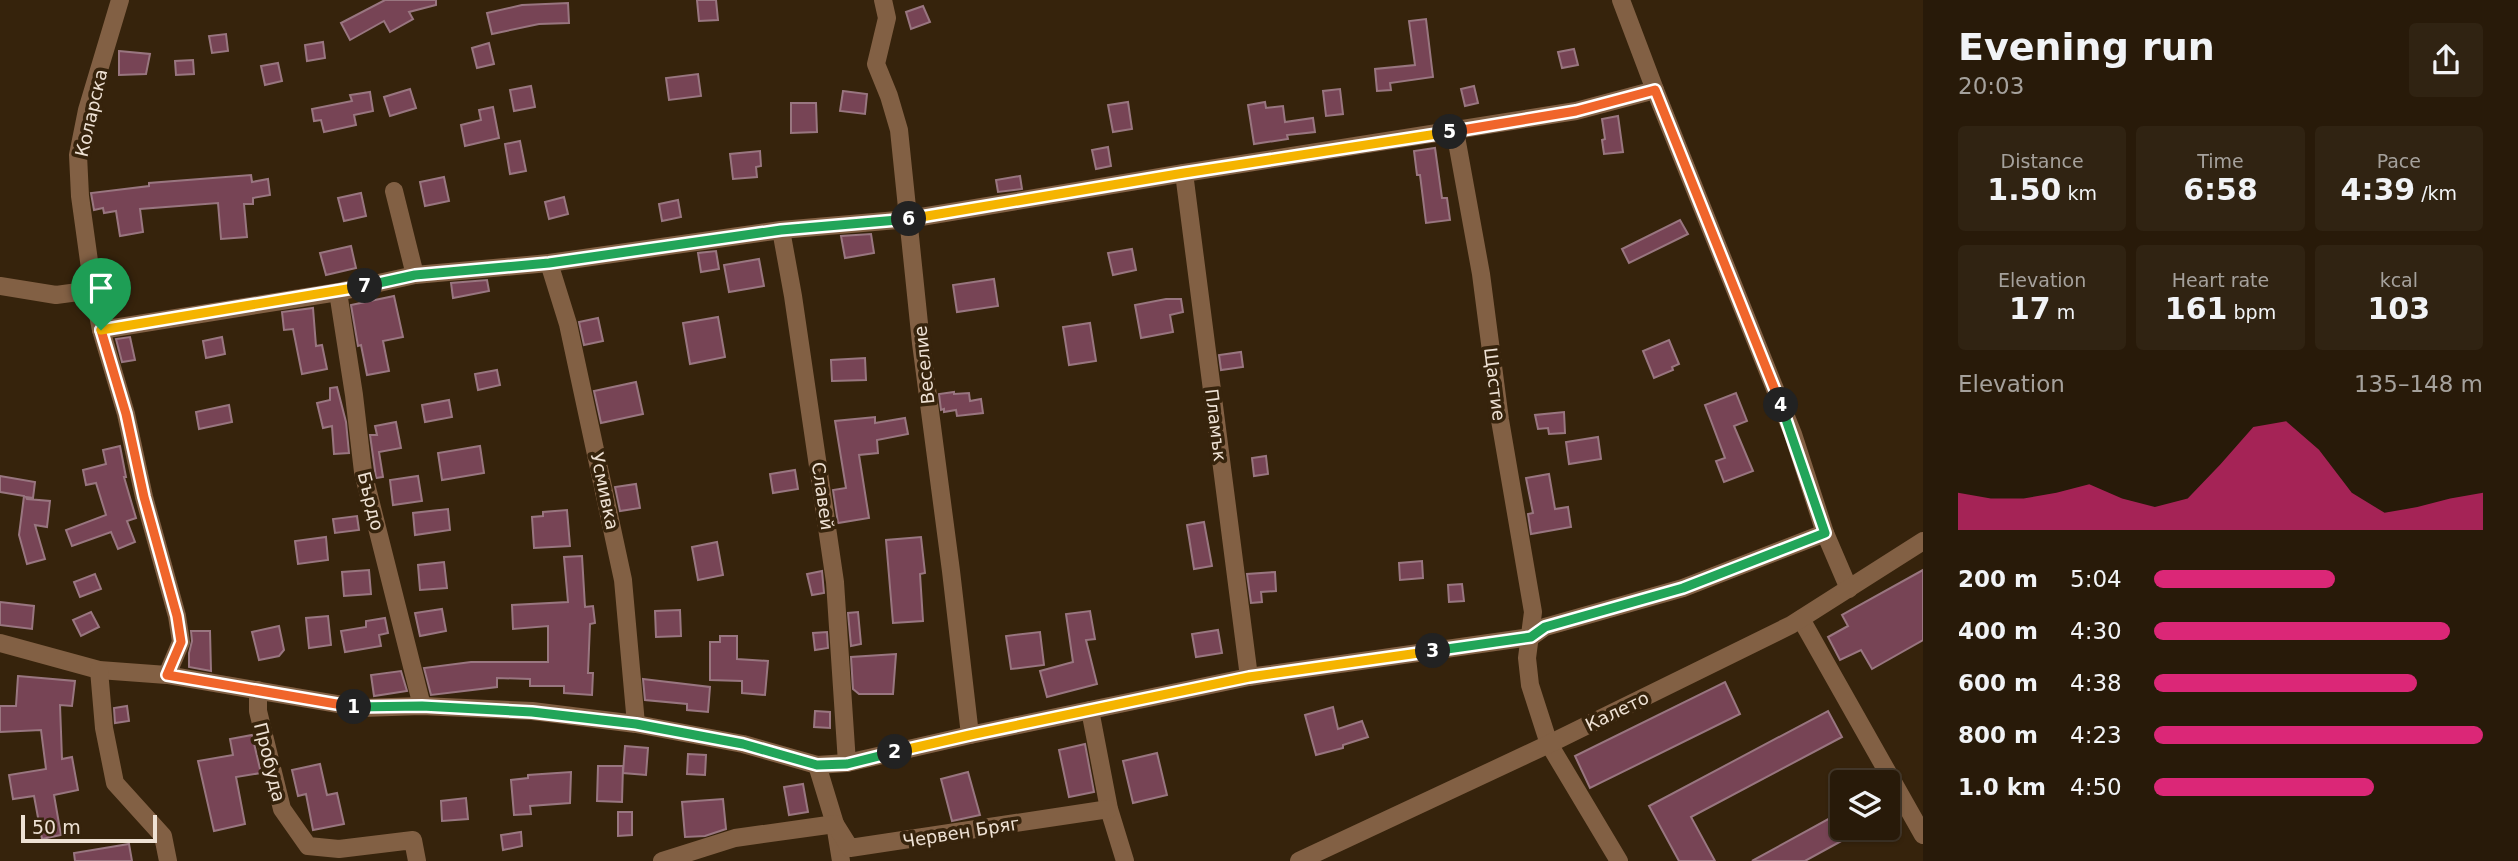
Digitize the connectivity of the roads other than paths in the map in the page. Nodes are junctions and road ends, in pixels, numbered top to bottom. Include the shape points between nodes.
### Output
1 (120, 0) edge
2 (883, 0) edge
3 (1621, 0) edge
4 (1655, 90) junction
5 (1455, 131) junction
6 (1184, 173) junction
7 (394, 191) dead end
8 (909, 219) junction
9 (781, 230) junction
10 (549, 263) junction
11 (415, 275) junction
12 (0, 286) edge
13 (93, 290) junction
14 (338, 292) junction
15 (101, 330) junction
16 (1825, 533) junction
17 (1923, 541) edge
18 (1849, 589) junction
19 (1801, 619) junction
20 (1531, 637) junction
21 (0, 643) edge
22 (99, 670) junction
23 (167, 675) junction
24 (1249, 677) junction
25 (258, 690) junction
26 (422, 706) junction
27 (1090, 710) junction
28 (636, 724) junction
29 (970, 735) junction
30 (1549, 744) junction
31 (847, 764) junction
32 (817, 765) junction
33 (1109, 809) junction
34 (835, 824) junction
35 (1923, 835) edge
36 (1333, 854) edge
37 (168, 861) edge
38 (417, 861) edge
39 (662, 861) edge
40 (841, 861) edge
41 (1125, 861) edge
42 (1299, 861) edge
43 (1619, 861) edge

1 - 13 street, Коларска via 78,155
2 - 8 street, Веселие via 887,18 876,64 899,130
3 - 4 street
4 - 5 street via 1576,111
4 - 16 street via 1793,435
5 - 6 street
5 - 20 street, Щастие via 1482,274 1500,421 1533,612
6 - 8 street
6 - 24 street, Пламък
7 - 11 street
8 - 9 street
8 - 29 street, Веселие via 920,343
9 - 10 street
9 - 31 street, Славей via 835,582
10 - 11 street
10 - 28 street, Усмивка via 568,324 623,580
11 - 14 street
12 - 13 street via 56,295
13 - 15 street, Коларска
14 - 15 street
14 - 26 street, Бърдо via 363,472
15 - 23 street, Коларска via 177,616 181,642
16 - 18 street
16 - 20 street via 1683,588 1545,627
17 - 18 street, Калето
18 - 19 street, Калето
19 - 30 street, Калето
19 - 35 street
20 - 24 street
20 - 30 street, Щастие via 1527,658 1530,685
21 - 22 street
22 - 23 street
22 - 37 street via 105,741 115,783 163,836
23 - 25 street
24 - 27 street
25 - 26 street via 361,708
25 - 38 street, Пробуда via 258,711 282,809 308,846 339,849 413,840
26 - 28 street
27 - 29 street
27 - 33 street
28 - 32 street via 743,744
29 - 31 street
30 - 36 street, Калето
30 - 43 street, Щастие
31 - 32 street
32 - 34 street
33 - 34 street, Червен Бряг via 850,849
33 - 41 street
34 - 39 street via 735,838
34 - 40 street
36 - 42 street, Калето

